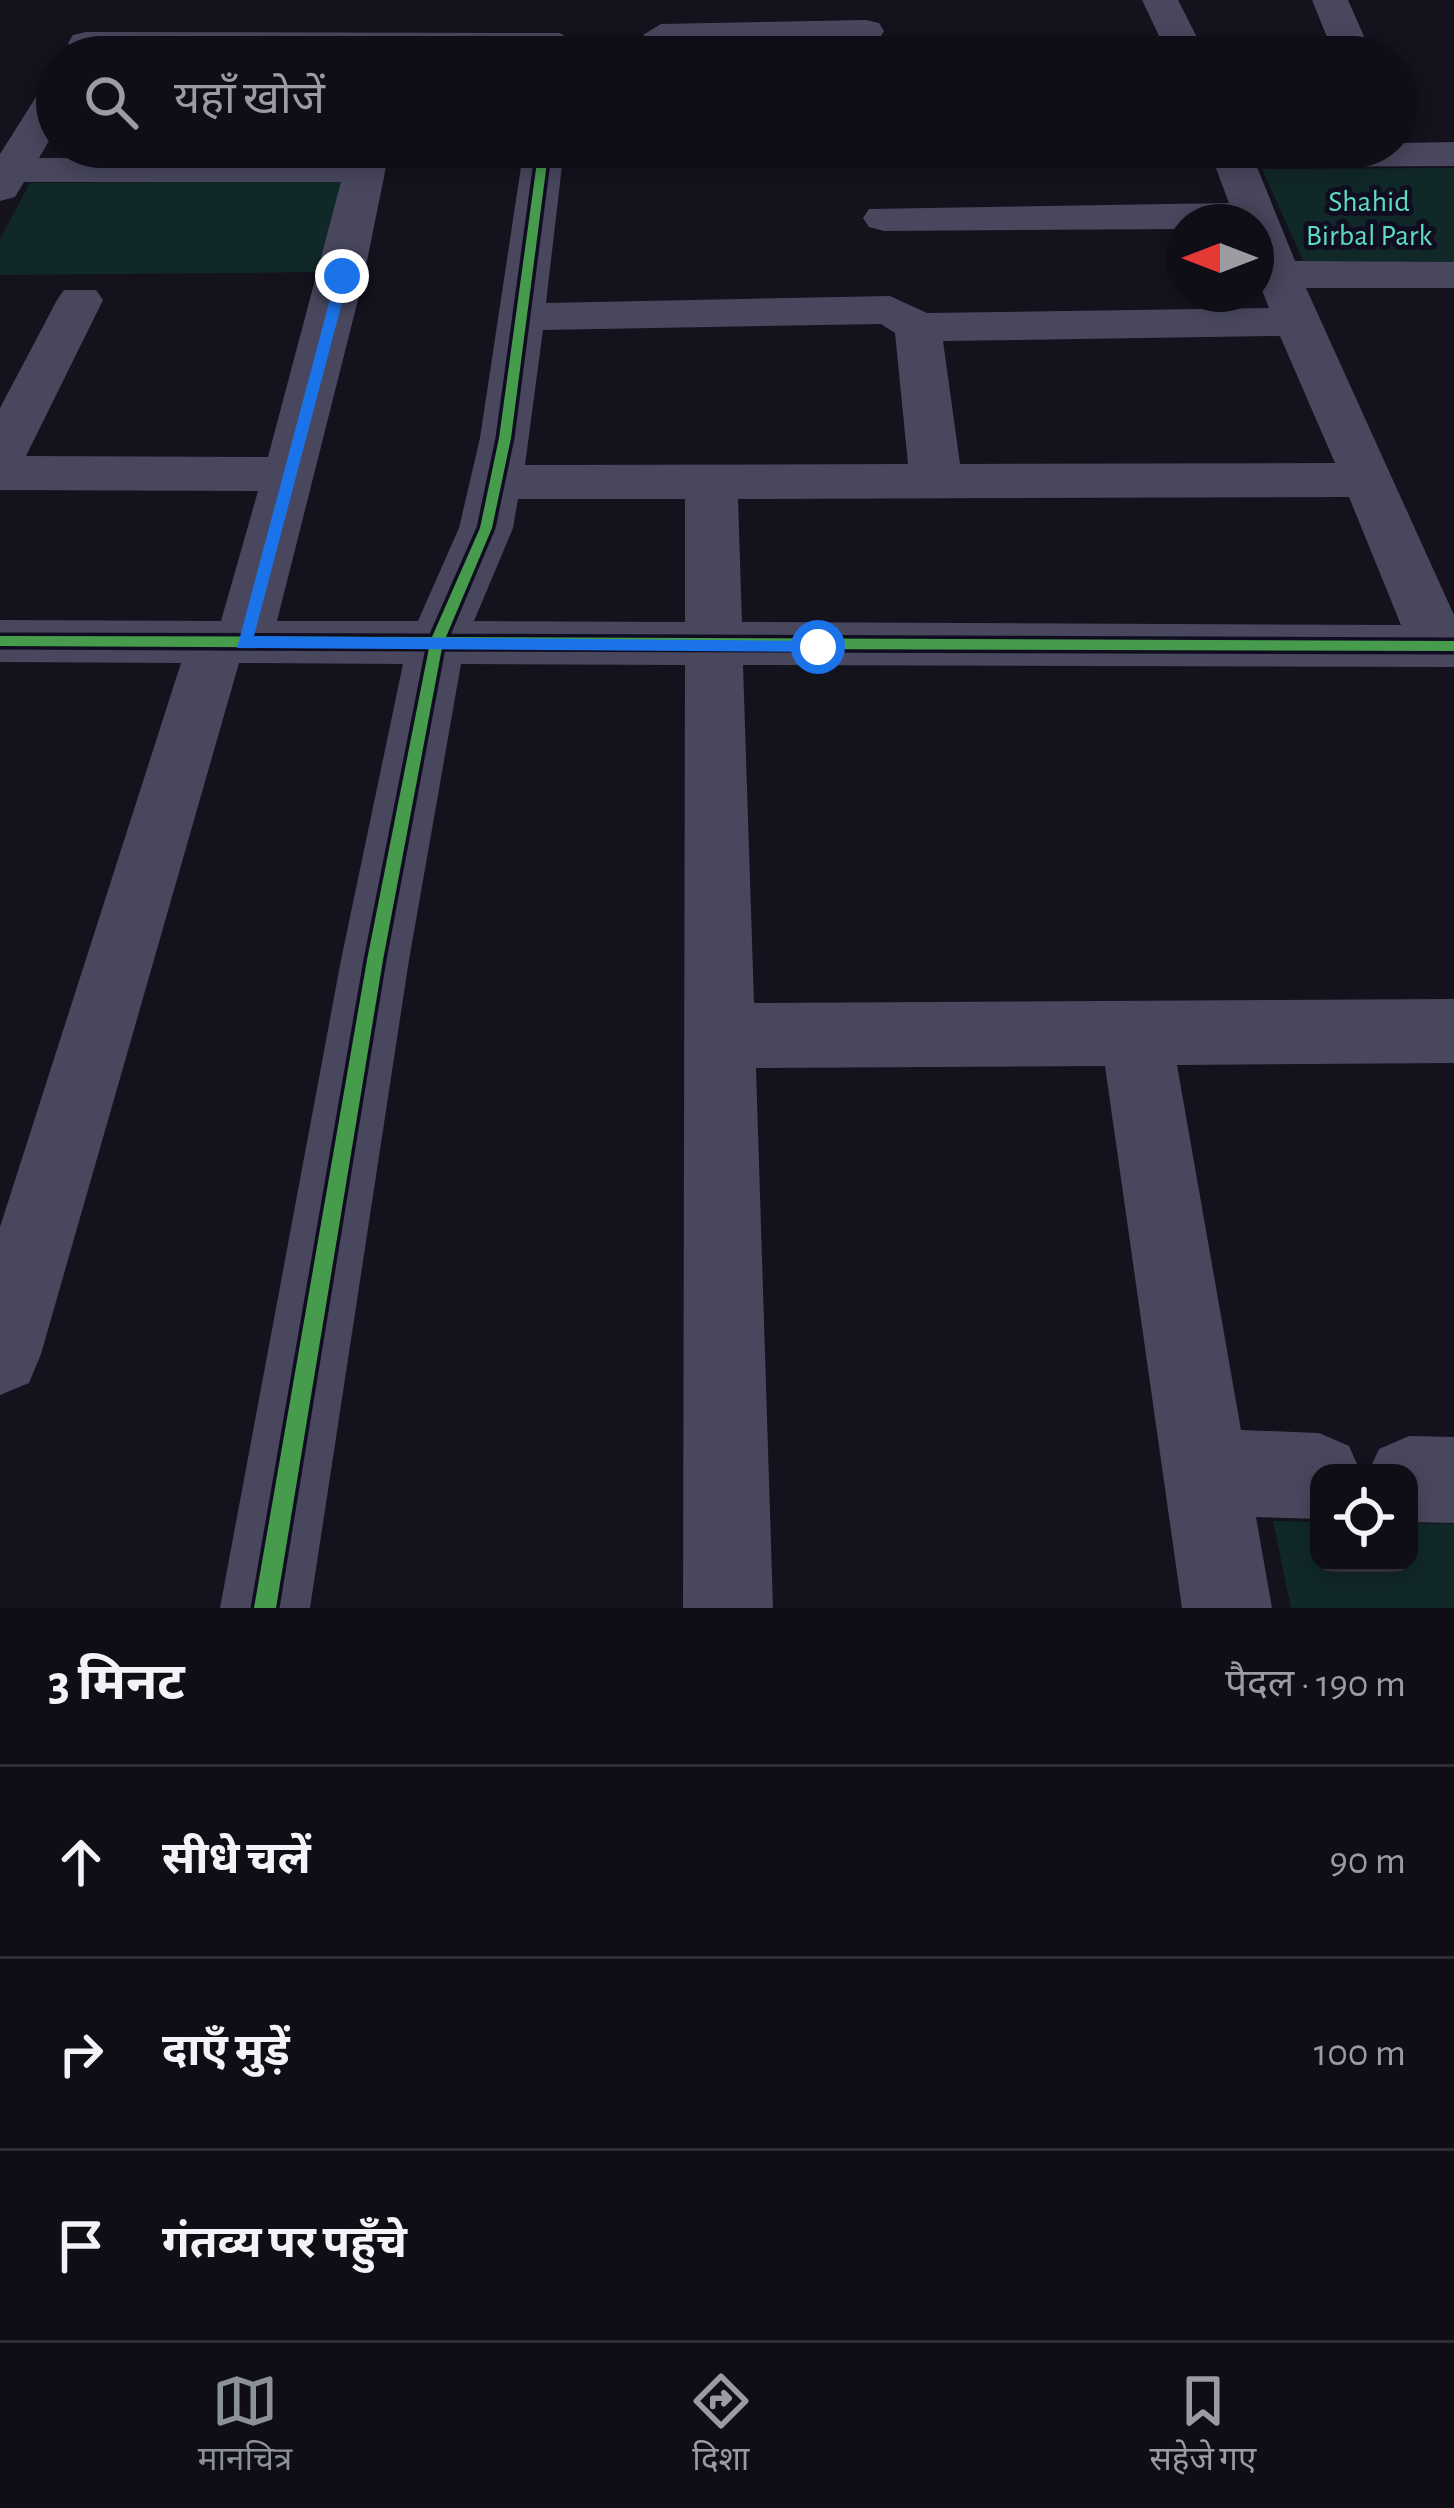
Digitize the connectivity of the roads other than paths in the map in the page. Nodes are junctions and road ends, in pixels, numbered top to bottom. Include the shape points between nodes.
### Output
1 (112, 0) edge
2 (567, 0) edge
3 (1160, 0) edge
4 (1330, 0) edge
5 (866, 29) edge
6 (661, 30) edge
7 (90, 36) edge
8 (561, 36) edge
9 (701, 36) edge
10 (820, 36) edge
11 (1178, 36) edge
12 (1345, 36) edge
13 (36, 124) edge
14 (1418, 146) edge
15 (1454, 154) edge
16 (9, 163) edge
17 (366, 168) edge
18 (541, 168) edge
19 (881, 168) edge
20 (1236, 168) edge
21 (1250, 204) edge
22 (1166, 216) edge
23 (884, 218) junction
24 (1274, 264) edge
25 (1278, 274) junction
26 (1454, 274) edge
27 (80, 300) dead end
28 (518, 317) junction
29 (904, 319) junction
30 (1297, 322) junction
31 (0, 456) edge
32 (0, 473) edge
33 (289, 474) junction
34 (1368, 480) junction
35 (495, 482) junction
36 (711, 482) junction
37 (936, 482) junction
38 (0, 641) edge
39 (230, 643) junction
40 (436, 645) junction
41 (718, 646) junction
42 (1447, 646) edge
43 (1454, 1031) edge
44 (1136, 1033) junction
45 (722, 1036) junction
46 (0, 1354) edge
47 (1204, 1472) junction
48 (1310, 1476) edge
49 (1418, 1479) edge
50 (1454, 1480) edge
51 (265, 1608) edge
52 (728, 1608) edge
53 (1226, 1608) edge

1 - 7 street
2 - 8 street
3 - 11 street
4 - 12 street
5 - 10 street
6 - 9 street
13 - 16 street
14 - 15 street
17 - 33 street
18 - 28 street
19 - 23 street
20 - 21 street
22 - 23 street
23 - 29 street
24 - 25 street
25 - 26 street
25 - 30 street
27 - 31 street
28 - 29 street
28 - 35 street
29 - 30 street
29 - 37 street
30 - 34 street
32 - 33 street
33 - 39 street
34 - 37 street
34 - 42 street
35 - 36 street
35 - 40 street via 486,528
36 - 37 street
36 - 41 street
38 - 39 street
39 - 40 street
39 - 46 street
40 - 41 street
40 - 51 street
41 - 42 street
41 - 45 street
43 - 44 street
44 - 45 street
44 - 47 street
45 - 52 street
47 - 48 street
47 - 53 street
49 - 50 street

